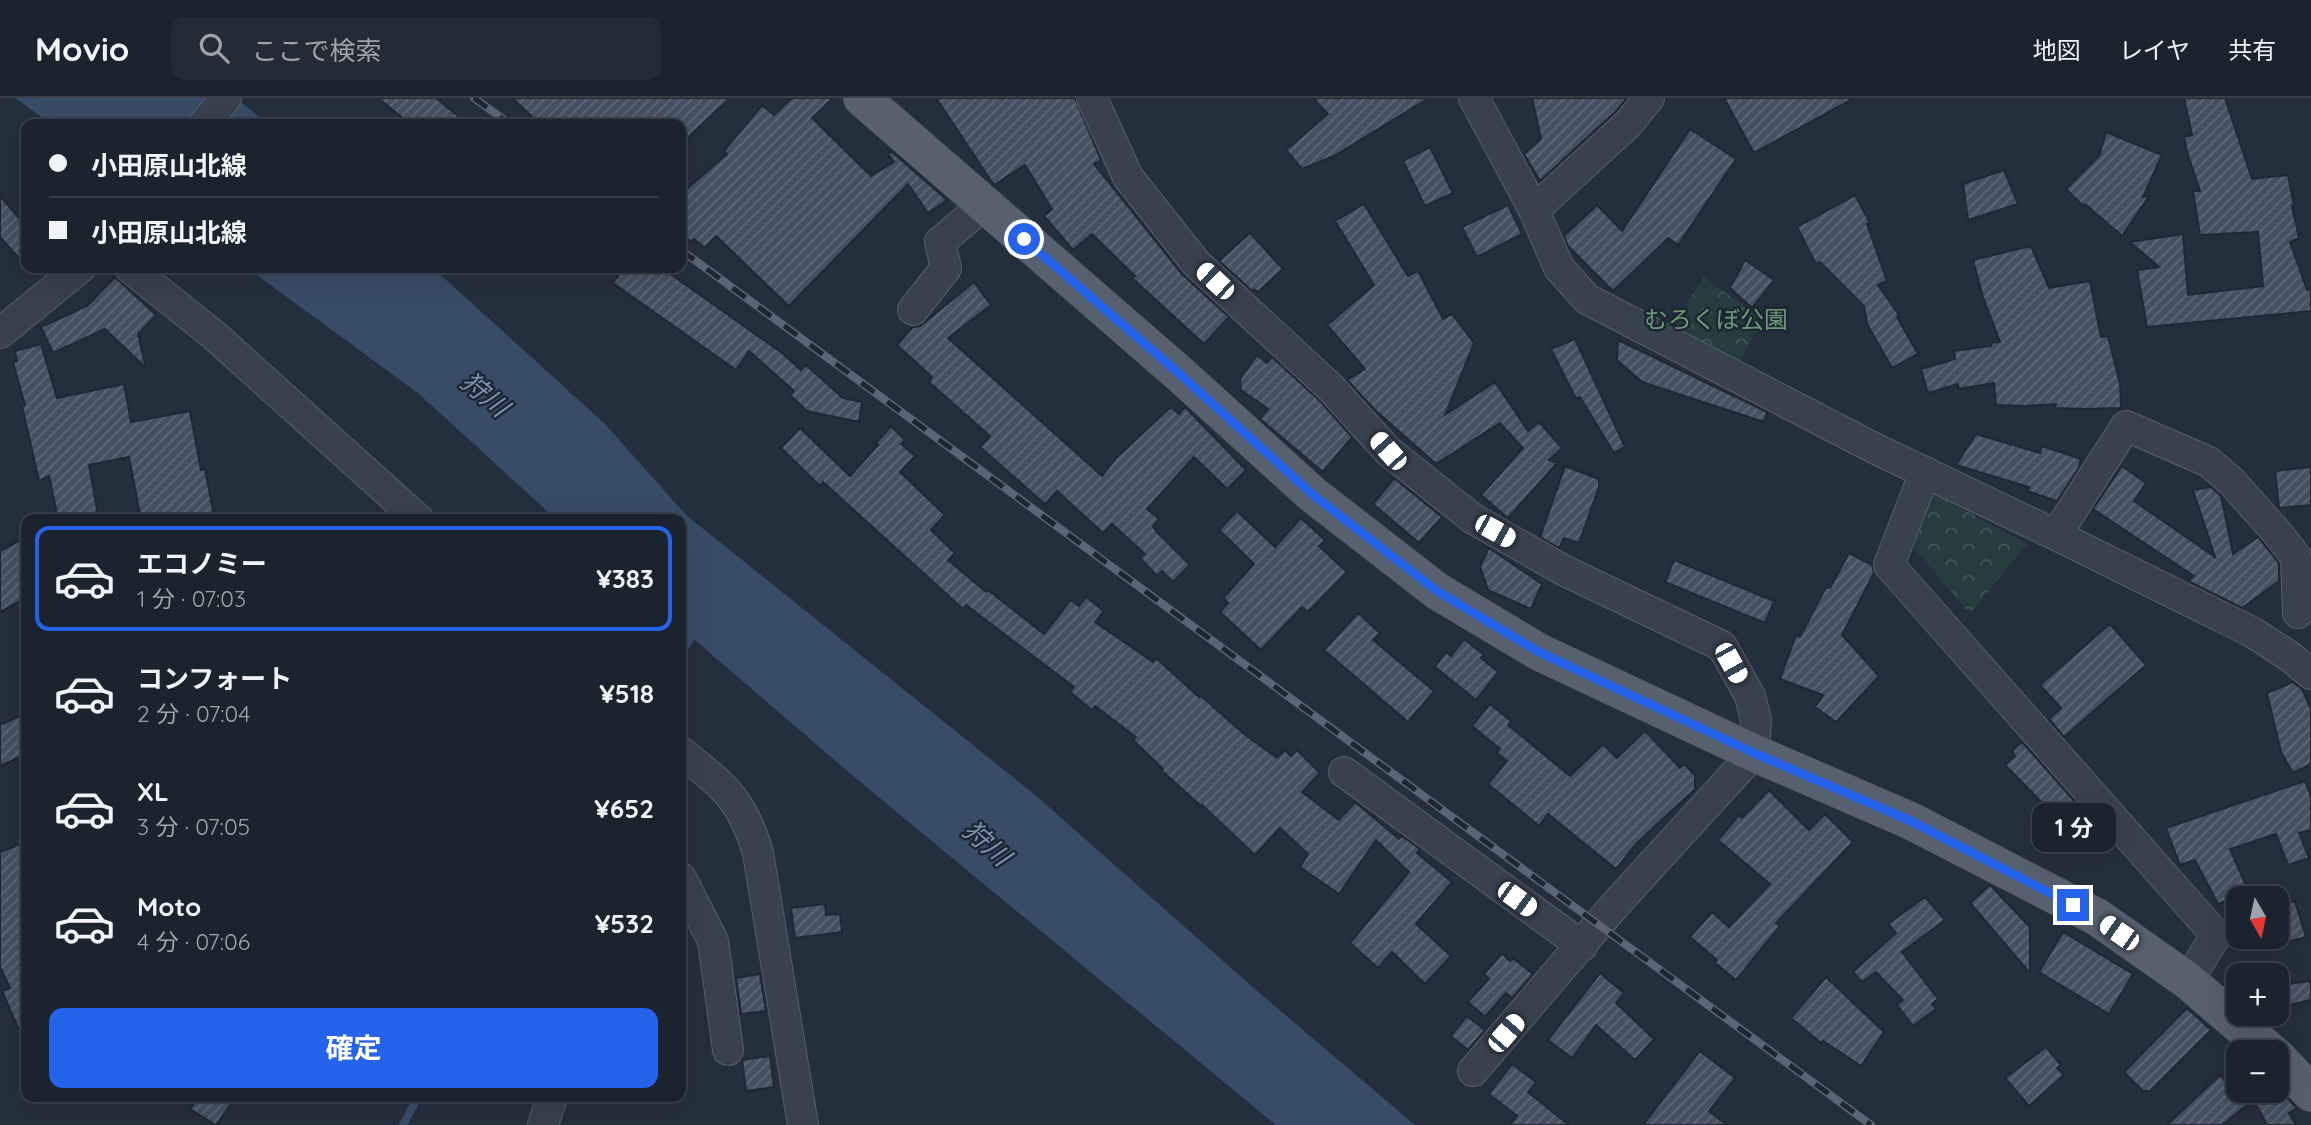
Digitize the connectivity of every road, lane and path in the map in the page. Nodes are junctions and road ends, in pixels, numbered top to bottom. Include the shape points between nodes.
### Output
1 (226, 98) edge
2 (862, 98) edge
3 (1092, 98) edge
4 (1474, 98) edge
5 (1648, 98) edge
6 (208, 119) edge
7 (985, 204) junction
8 (1534, 210) junction
9 (74, 273) edge
10 (136, 273) edge
11 (913, 310) dead end
12 (0, 333) edge
13 (1925, 472) junction
14 (412, 514) edge
15 (2056, 535) junction
16 (2305, 613) edge
17 (2252, 632) junction
18 (2311, 674) edge
19 (1754, 753) junction
20 (686, 756) edge
21 (1345, 772) dead end
22 (686, 888) edge
23 (1582, 946) junction
24 (2188, 981) junction
25 (2257, 1040) edge
26 (728, 1050) dead end
27 (2289, 1070) edge
28 (1473, 1071) dead end
29 (2311, 1093) edge
30 (550, 1102) edge
31 (542, 1125) edge
32 (803, 1125) edge

1 - 6 street
2 - 7 main road
3 - 19 street via 1128,177 1180,246 1331,388 1388,451 1472,518 1563,570 1722,646 1750,696 1756,720
4 - 8 street
5 - 8 street via 1628,124
7 - 11 street via 940,242 946,268
7 - 19 main road via 1312,494 1437,591 1539,652
8 - 13 street via 1559,268 1587,299
9 - 12 street
10 - 14 street via 215,336
13 - 15 street
13 - 24 street via 1889,565 2216,935
15 - 16 street via 2126,426 2209,462 2232,482 2296,557
15 - 17 street
16 - 17 street via 2274,619
17 - 18 street
19 - 23 street
19 - 24 main road via 1911,821 2084,910
20 - 32 street via 727,790 749,823 758,853
21 - 23 street
22 - 26 street via 713,941
23 - 28 street
24 - 25 main road
27 - 29 main road
30 - 31 street

